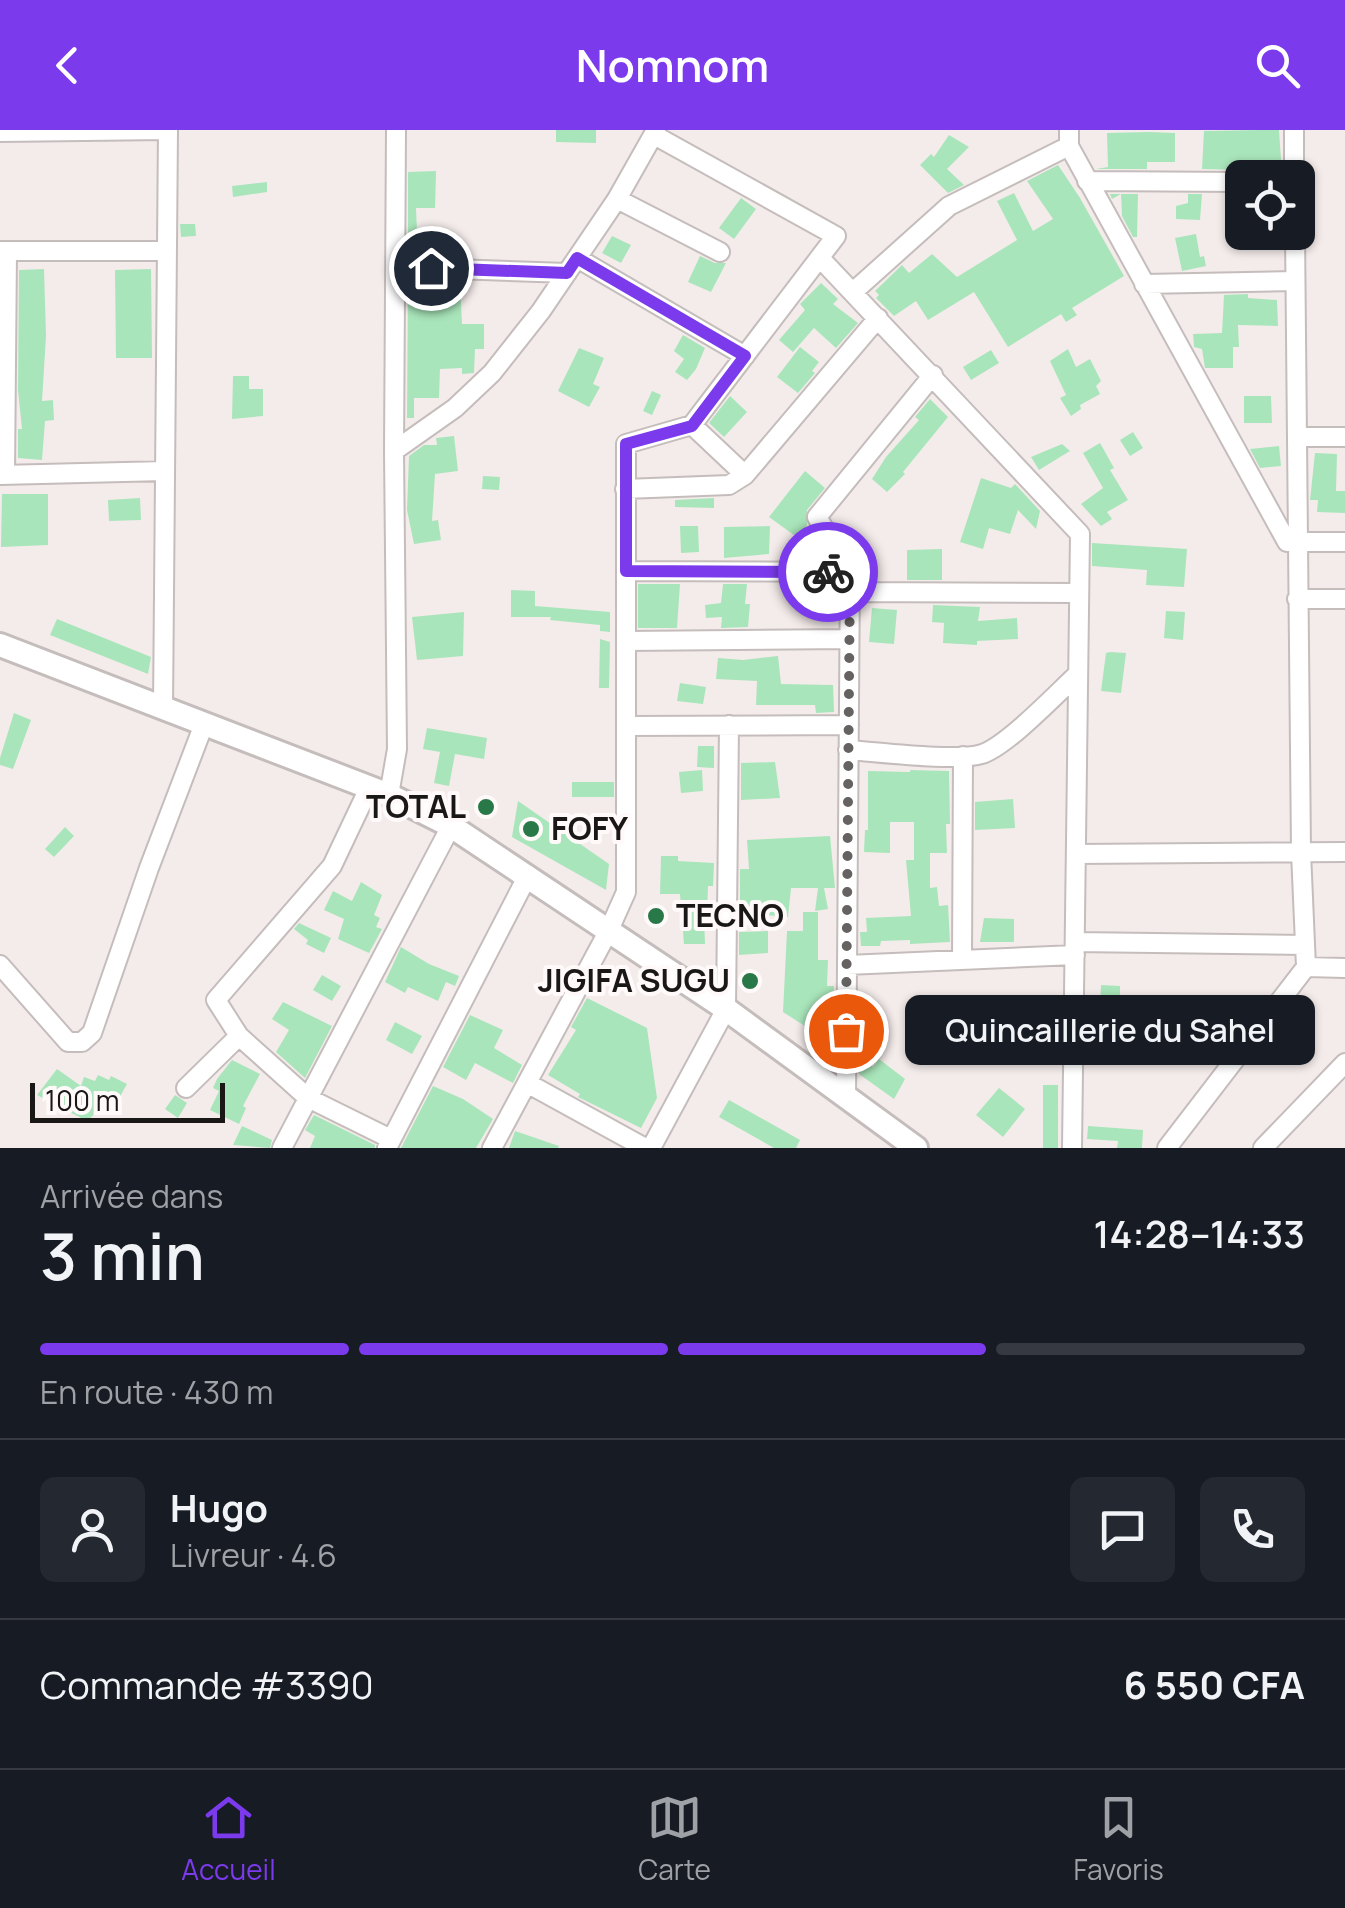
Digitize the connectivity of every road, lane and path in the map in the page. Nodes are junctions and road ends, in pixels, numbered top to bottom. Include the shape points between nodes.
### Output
1 (168, 130) edge
2 (396, 130) edge
3 (1294, 130) edge
4 (0, 132) edge
5 (655, 132) edge
6 (1069, 138) edge
7 (1294, 160) edge
8 (1088, 180) junction
9 (1225, 182) edge
10 (617, 199) junction
11 (167, 250) junction
12 (1295, 250) edge
13 (4, 251) edge
14 (720, 252) dead end
15 (820, 258) junction
16 (572, 266) junction
17 (397, 267) junction
18 (1295, 281) junction
19 (1144, 284) junction
20 (853, 292) junction
21 (878, 318) junction
22 (745, 356) junction
23 (933, 375) junction
24 (692, 426) junction
25 (1297, 437) junction
26 (1345, 437) edge
27 (394, 451) junction
28 (165, 471) junction
29 (2, 475) edge
30 (745, 476) junction
31 (625, 489) junction
32 (1296, 542) junction
33 (1345, 542) edge
34 (626, 571) junction
35 (850, 582) junction
36 (1079, 593) junction
37 (1297, 599) junction
38 (1345, 599) edge
39 (849, 640) junction
40 (626, 641) junction
41 (0, 645) edge
42 (1078, 674) junction
43 (163, 709) junction
44 (204, 724) junction
45 (849, 724) junction
46 (626, 726) junction
47 (730, 726) junction
48 (848, 750) junction
49 (963, 756) junction
50 (379, 791) junction
51 (450, 826) junction
52 (1301, 852) junction
53 (1345, 852) edge
54 (1076, 854) junction
55 (528, 875) junction
56 (609, 930) junction
57 (1305, 945) junction
58 (1075, 948) junction
59 (962, 960) junction
60 (0, 966) edge
61 (847, 966) junction
62 (1306, 967) junction
63 (1345, 968) edge
64 (726, 1010) junction
65 (1262, 1024) junction
66 (1074, 1025) junction
67 (239, 1036) junction
68 (1345, 1063) edge
69 (527, 1084) junction
70 (186, 1088) dead end
71 (846, 1096) junction
72 (308, 1098) junction
73 (389, 1144) edge
74 (282, 1148) edge
75 (492, 1148) edge
76 (648, 1148) edge
77 (916, 1148) edge
78 (1072, 1148) edge
79 (1167, 1148) edge
80 (1263, 1148) edge

1 - 4 street
1 - 11 street
2 - 17 street
3 - 7 street
5 - 10 street
5 - 15 street via 836,236
6 - 8 street
6 - 20 street via 949,206
8 - 9 street
8 - 19 street
10 - 14 street
10 - 16 street
11 - 13 street
11 - 28 street
12 - 18 street
13 - 29 street
15 - 20 street
15 - 22 street
16 - 17 street
16 - 22 street
16 - 27 street via 492,373
17 - 27 street
18 - 19 street
18 - 25 street
19 - 32 street via 1287,542
20 - 21 street
21 - 23 street
21 - 30 street
22 - 24 street
23 - 35 street via 817,517
23 - 36 street via 1080,534
24 - 30 street
24 - 31 street via 626,444
25 - 26 street
25 - 32 street
27 - 50 street via 397,748
28 - 29 street
28 - 43 street
30 - 31 street via 729,485
31 - 34 street
32 - 33 street
32 - 37 street
34 - 35 street
34 - 40 street
35 - 36 street
35 - 39 street
36 - 42 street
37 - 38 street
37 - 52 street
39 - 40 street
39 - 45 street
40 - 46 street
41 - 43 main road
42 - 49 street via 998,745
42 - 54 street
43 - 44 main road
44 - 50 main road
44 - 60 street via 92,1032 82,1042 68,1042
45 - 47 street
45 - 48 street
46 - 47 street
46 - 56 street via 626,892
47 - 64 street
48 - 49 street
48 - 61 street
49 - 59 street
50 - 51 main road
50 - 67 street via 332,866 218,994
51 - 55 main road
51 - 72 street
52 - 53 street
52 - 54 street
52 - 57 street
54 - 58 street
55 - 56 main road
55 - 73 street
56 - 64 main road
56 - 69 street
57 - 58 street
57 - 62 street
58 - 59 street
58 - 66 street
59 - 61 street
61 - 71 street
62 - 63 street
62 - 65 street
64 - 71 main road
64 - 76 street
65 - 66 street
65 - 79 street
66 - 78 street
67 - 70 street
67 - 72 street
68 - 80 street
69 - 75 street
69 - 76 street
71 - 77 main road
72 - 73 street
72 - 74 street

